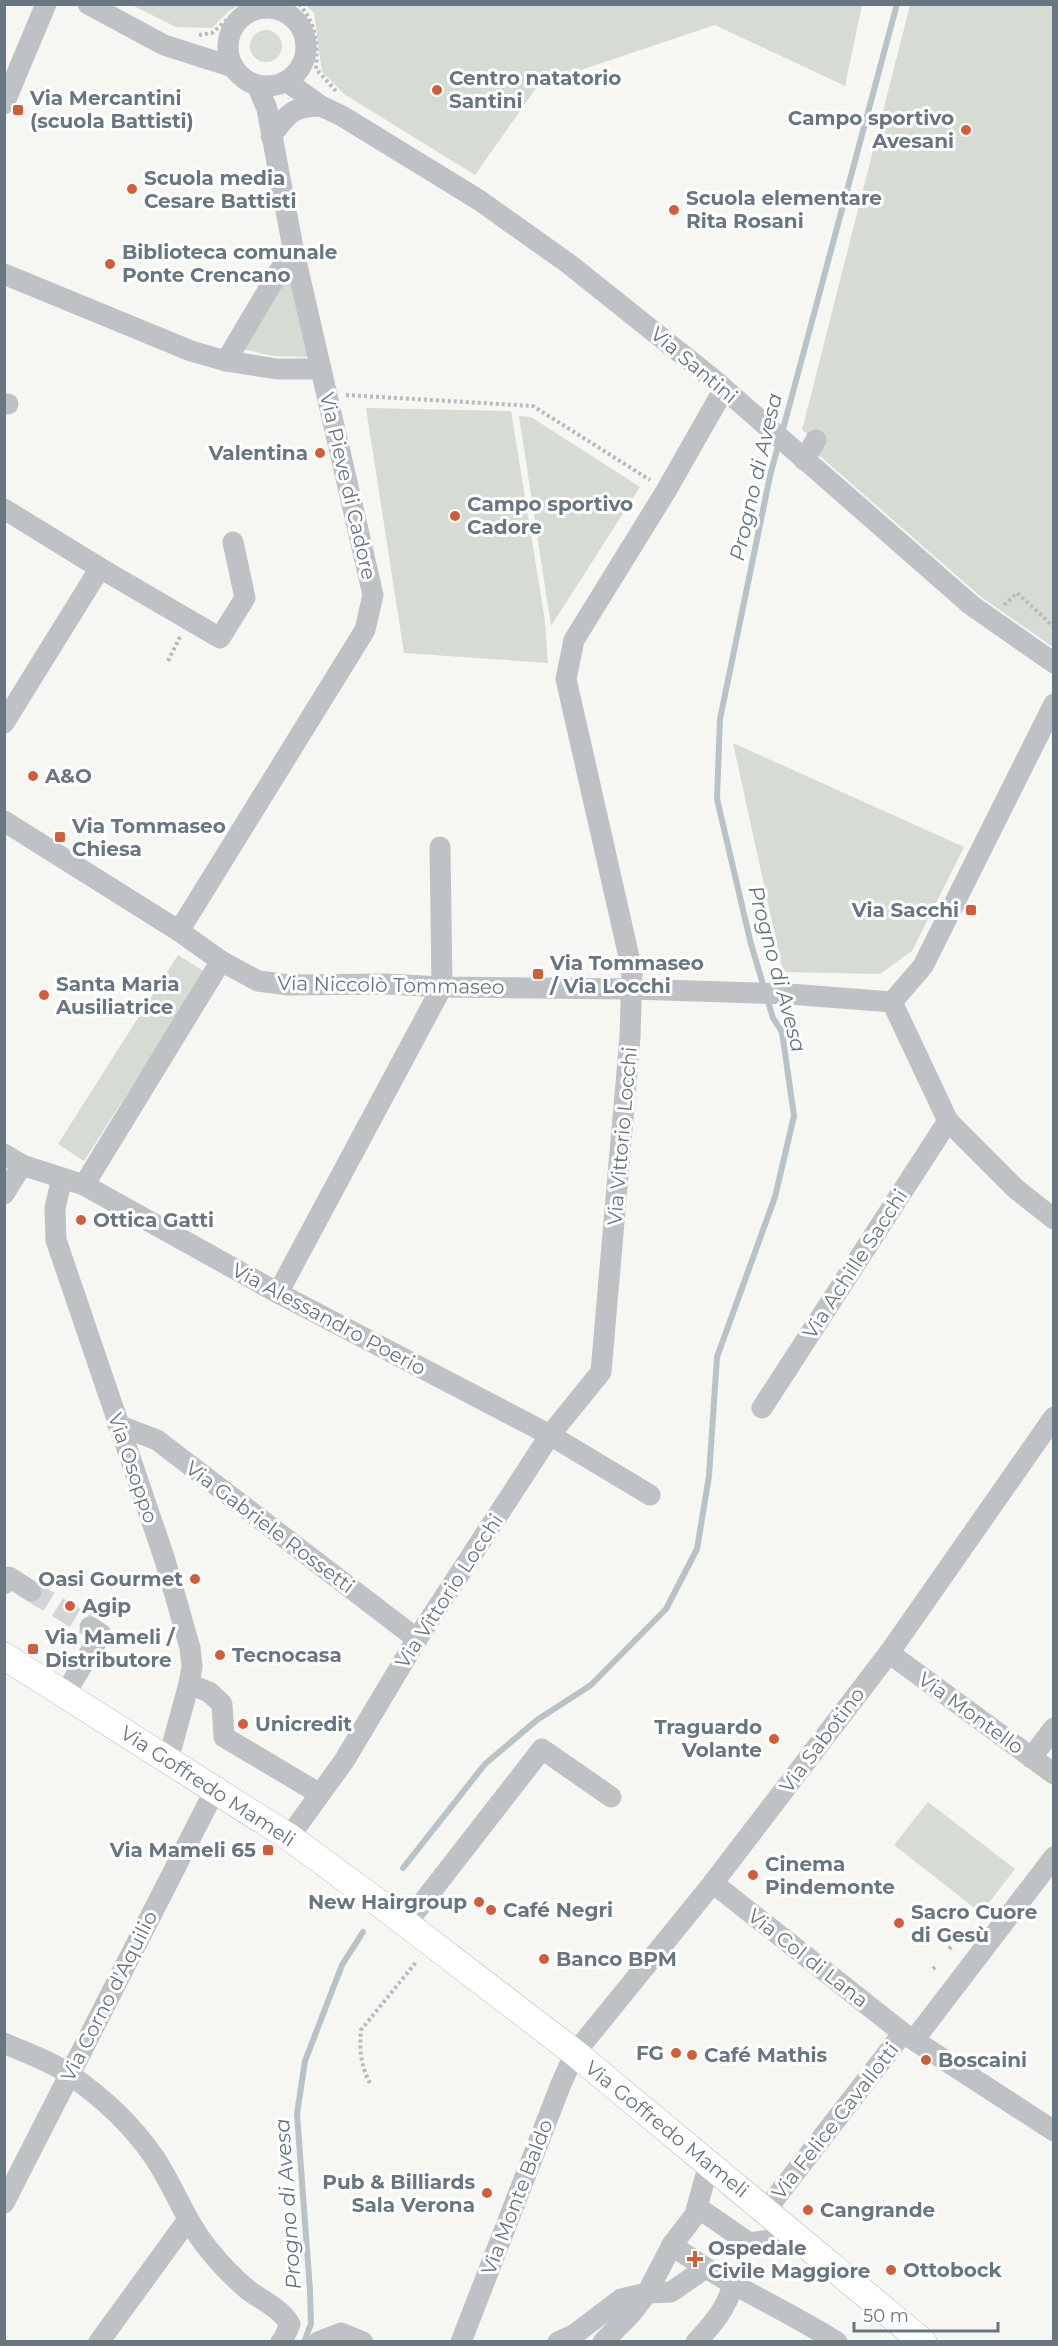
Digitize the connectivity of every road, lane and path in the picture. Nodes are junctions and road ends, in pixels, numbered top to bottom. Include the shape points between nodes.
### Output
1 (46, 4) edge
2 (88, 4) edge
3 (299, 4) edge
4 (253, 7) edge
5 (229, 40) junction
6 (190, 44) junction
7 (233, 67) junction
8 (279, 80) junction
9 (329, 99) junction
10 (4, 104) edge
11 (342, 116) junction
12 (271, 136) junction
13 (293, 248) junction
14 (4, 274) edge
15 (226, 361) junction
16 (321, 369) junction
17 (724, 390) junction
18 (347, 395) dead end
19 (816, 440) dead end
20 (800, 457) junction
21 (666, 491) junction
22 (4, 509) edge
23 (233, 542) dead end
24 (100, 568) junction
25 (189, 620) junction
26 (168, 661) dead end
27 (1053, 663) edge
28 (1053, 704) edge
29 (4, 723) edge
30 (4, 821) edge
31 (440, 847) dead end
32 (179, 931) junction
33 (221, 961) junction
34 (632, 979) junction
35 (442, 987) junction
36 (892, 1002) junction
37 (948, 1121) junction
38 (13, 1160) edge
39 (62, 1178) junction
40 (84, 1185) junction
41 (4, 1194) edge
42 (1053, 1219) edge
43 (278, 1293) junction
44 (762, 1408) dead end
45 (1053, 1417) edge
46 (118, 1425) junction
47 (550, 1435) junction
48 (650, 1495) dead end
49 (4, 1584) edge
50 (31, 1591) tunnel mouth
51 (90, 1627) dead end
52 (417, 1639) junction
53 (889, 1653) junction
54 (4, 1656) edge
55 (189, 1684) junction
56 (65, 1694) junction
57 (1053, 1728) edge
58 (1031, 1758) junction
59 (168, 1760) junction
60 (1053, 1774) edge
61 (215, 1790) junction
62 (320, 1794) junction
63 (611, 1797) dead end
64 (289, 1837) junction
65 (1053, 1857) edge
66 (713, 1883) junction
67 (406, 1924) junction
68 (431, 1944) junction
69 (909, 2036) junction
70 (4, 2043) edge
71 (575, 2053) junction
72 (69, 2074) junction
73 (370, 2082) dead end
74 (1053, 2131) edge
75 (709, 2164) junction
76 (4, 2203) edge
77 (697, 2207) junction
78 (766, 2210) junction
79 (187, 2221) junction
80 (797, 2236) junction
81 (672, 2245) junction
82 (704, 2269) junction
83 (734, 2284) junction
84 (647, 2293) junction
85 (99, 2342) edge
86 (281, 2342) edge
87 (318, 2342) edge
88 (363, 2342) edge
89 (461, 2342) edge
90 (558, 2342) edge
91 (603, 2342) edge
92 (696, 2342) edge
93 (837, 2342) edge
94 (923, 2342) edge

1 - 10 street
2 - 6 street, Via Santini via 164,45
3 - 9 path via 310,16 316,69
4 - 5 street via 237,22
4 - 6 path via 241,7 212,33
4 - 8 street via 282,11 301,27 306,52
5 - 6 street
5 - 7 street
6 - 7 street, Via Santini
7 - 8 street, Via Santini via 242,77
8 - 9 street, Via Santini
8 - 11 street, Via Santini via 333,101
8 - 12 street, Via Pieve di Cadore via 267,110
9 - 11 street, Via Santini
9 - 12 street via 287,115
11 - 17 street, Via Santini via 479,200 569,264
12 - 13 street, Via Pieve di Cadore
13 - 15 street
13 - 16 street, Via Pieve di Cadore
14 - 15 street via 191,351
15 - 16 street via 277,369
16 - 32 street, Via Pieve di Cadore via 374,596 365,630
17 - 20 street, Via Santini
17 - 21 street, Via Vittorio Locchi
18 - 21 path via 533,406
19 - 20 street
20 - 27 street, Via Santini via 971,605
21 - 34 street, Via Vittorio Locchi via 574,640 566,679
22 - 24 street
23 - 25 street via 245,598 220,638
24 - 25 street
24 - 29 street
25 - 26 path
28 - 36 street via 923,966
30 - 32 street, Via Niccolò Tommaseo
31 - 35 street
32 - 33 street, Via Niccolò Tommaseo
33 - 35 street, Via Niccolò Tommaseo via 258,981 289,985
33 - 40 street
34 - 35 street, Via Niccolò Tommaseo
34 - 36 street, Via Niccolò Tommaseo via 745,994
34 - 47 street, Via Vittorio Locchi via 601,1372
35 - 43 street
36 - 37 street
37 - 42 street via 991,1166
37 - 44 street, Via Achille Sacchi
38 - 39 street, Via Alessandro Poerio
38 - 41 street
39 - 40 street, Via Alessandro Poerio
39 - 46 street, Via Osoppo via 55,1208 56,1240
40 - 43 street, Via Alessandro Poerio
43 - 47 street, Via Alessandro Poerio
45 - 53 street, Via Sabotino
46 - 52 street, Via Gabriele Rossetti via 157,1440
46 - 55 street, Via Osoppo via 165,1560 190,1648
47 - 48 street, Via Alessandro Poerio
47 - 52 street, Via Vittorio Locchi
49 - 50 street via 9,1577
51 - 56 street via 101,1634
52 - 62 street, Via Vittorio Locchi
53 - 58 street, Via Montello
53 - 66 street, Via Sabotino
54 - 56 main road, Via Goffredo Mameli
55 - 59 street, Via Osoppo
55 - 62 street via 209,1692 222,1704 224,1737
56 - 59 main road, Via Goffredo Mameli
57 - 58 street
58 - 60 street, Via Montello
59 - 61 main road, Via Goffredo Mameli
61 - 64 main road, Via Goffredo Mameli
61 - 72 street, Via Corno d'Aquilio
62 - 64 street, Via Vittorio Locchi
63 - 67 street via 542,1749
64 - 67 main road, Via Goffredo Mameli
65 - 69 street, Via Felice Cavallotti via 1004,1923
66 - 69 street, Via Col di Lana
66 - 71 street, Via Sabotino
67 - 68 main road, Via Goffredo Mameli
68 - 71 main road, Via Goffredo Mameli
68 - 73 path via 361,2030 364,2073
69 - 74 street, Via Col di Lana
69 - 78 street, Via Felice Cavallotti
70 - 72 street
71 - 75 main road, Via Goffredo Mameli
71 - 89 street, Via Monte Baldo
72 - 76 street, Via Corno d'Aquilio
72 - 79 street via 121,2116 154,2157
75 - 77 street
75 - 78 main road, Via Goffredo Mameli
77 - 80 street via 749,2243
77 - 81 street
78 - 80 main road, Via Goffredo Mameli
79 - 85 street
79 - 86 street via 229,2273 284,2315 290,2324
80 - 94 main road, Via Goffredo Mameli
81 - 82 street
81 - 84 street
82 - 83 street
82 - 84 street via 671,2292
83 - 92 street via 717,2319
83 - 93 street
84 - 90 street via 621,2299
84 - 91 street
87 - 88 street via 341,2334

